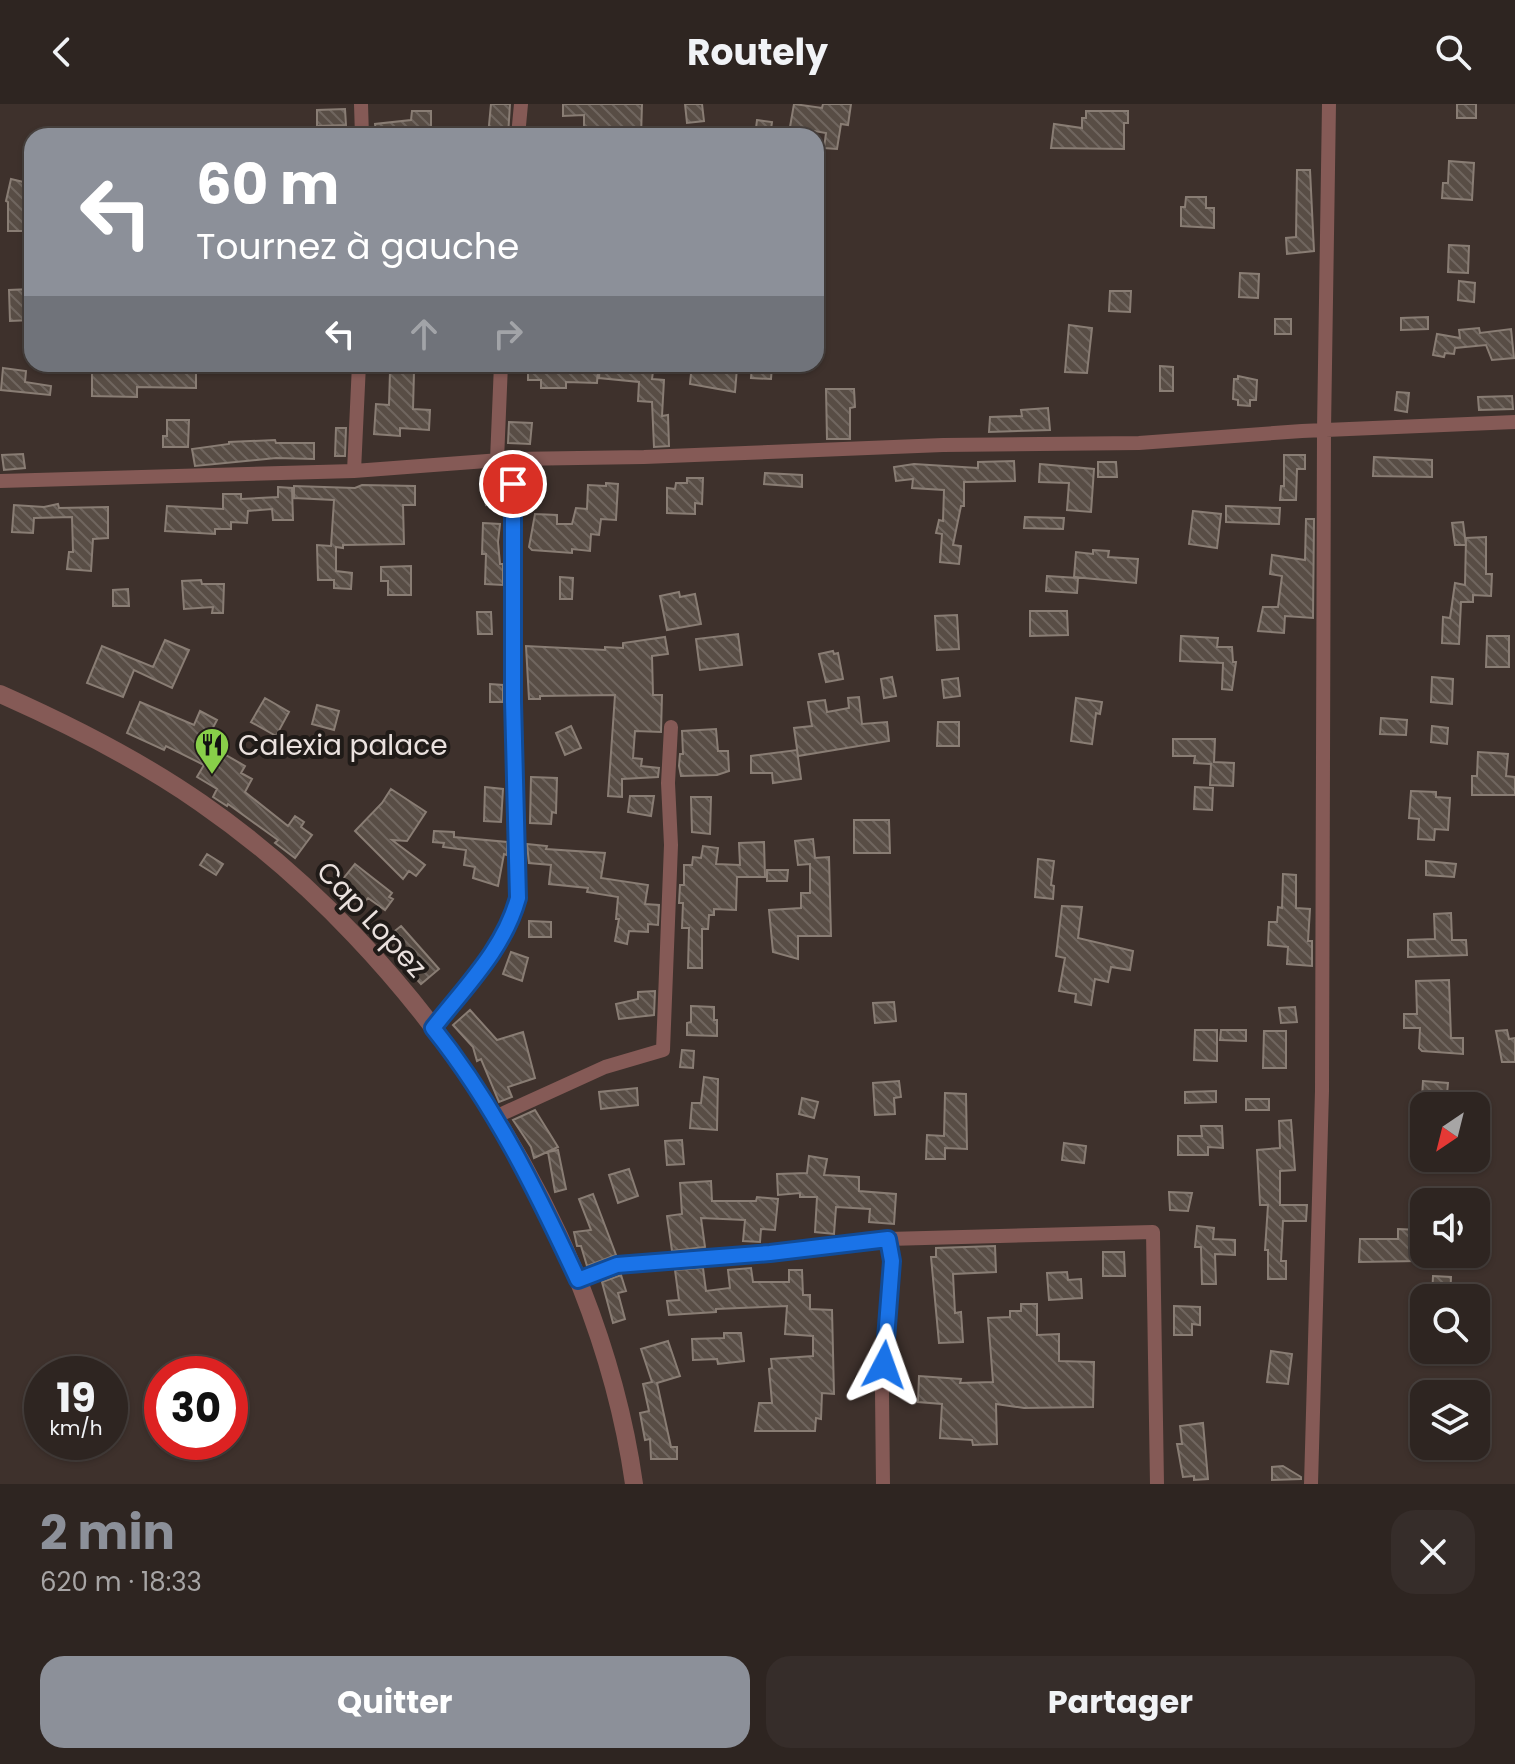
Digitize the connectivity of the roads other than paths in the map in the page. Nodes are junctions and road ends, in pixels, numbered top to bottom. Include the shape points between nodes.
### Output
1 (361, 104) edge
2 (521, 104) edge
3 (1329, 104) edge
4 (362, 128) edge
5 (519, 128) edge
6 (359, 372) edge
7 (501, 372) edge
8 (1515, 422) edge
9 (1324, 430) junction
10 (513, 459) junction
11 (497, 460) junction
12 (354, 471) junction
13 (0, 481) edge
14 (0, 694) edge
15 (671, 727) dead end
16 (433, 1028) junction
17 (495, 1117) junction
18 (888, 1239) junction
19 (578, 1280) junction
20 (634, 1484) edge
21 (883, 1484) edge
22 (1157, 1484) edge
23 (1311, 1484) edge

1 - 4 street
2 - 5 street
3 - 9 street
6 - 12 street
7 - 11 street
8 - 9 street
9 - 10 street via 1139,443
9 - 23 street via 1322,1091
10 - 11 street
10 - 16 street via 518,898 498,946
11 - 12 street
12 - 13 street
14 - 16 street, Cap Lopez via 102,743 237,829 321,901
15 - 17 street via 663,1050 605,1067
16 - 17 street, Cap Lopez
17 - 19 street, Cap Lopez
18 - 19 street via 617,1265
18 - 21 street via 892,1261 882,1392
18 - 22 street via 1153,1232
19 - 20 street, Cap Lopez via 615,1392

